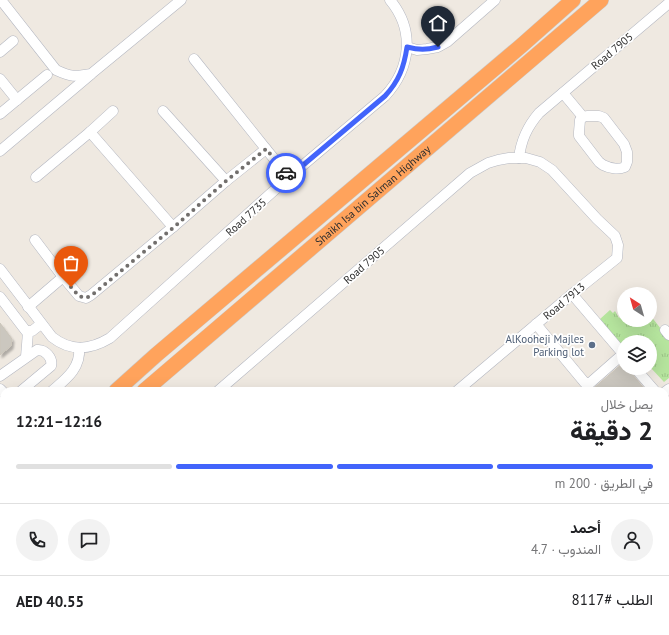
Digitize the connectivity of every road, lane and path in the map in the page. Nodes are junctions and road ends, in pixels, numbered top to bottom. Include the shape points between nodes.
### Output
1 (1, 0) edge
2 (181, 0) edge
3 (390, 0) edge
4 (495, 0) edge
5 (572, 0) edge
6 (601, 0) edge
7 (669, 3) edge
8 (13, 41) dead end
9 (407, 47) junction
10 (0, 52) edge
11 (194, 59) dead end
12 (52, 73) junction
13 (91, 74) junction
14 (0, 80) edge
15 (562, 93) junction
16 (17, 100) junction
17 (113, 111) dead end
18 (163, 111) dead end
19 (0, 114) edge
20 (583, 117) junction
21 (90, 132) junction
22 (266, 149) junction
23 (0, 151) edge
24 (519, 158) junction
25 (36, 177) dead end
26 (289, 177) junction
27 (226, 181) junction
28 (174, 227) junction
29 (35, 240) dead end
30 (617, 258) joint
31 (0, 270) edge
32 (63, 277) junction
33 (572, 294) junction
34 (0, 297) edge
35 (28, 307) junction
36 (42, 324) junction
37 (539, 328) junction
38 (28, 332) junction
39 (53, 338) junction
40 (617, 347) edge
41 (79, 348) junction
42 (42, 350) junction
43 (156, 355) junction
44 (26, 357) junction
45 (617, 361) edge
46 (641, 375) edge
47 (0, 376) edge
48 (26, 387) edge
49 (57, 387) edge
50 (110, 387) edge
51 (120, 387) edge
52 (150, 387) edge
53 (223, 387) edge
54 (462, 387) edge
55 (652, 387) edge

1 - 12 street
2 - 13 street
3 - 9 street, Road 7735 via 402,19
4 - 9 street via 438,47 422,50
5 - 43 highway, Shaikh Isa bin Salman Highway
6 - 52 highway, Shaikh Isa bin Salman Highway
7 - 15 street, Road 7905
8 - 10 street
9 - 26 street, Road 7735 via 403,68 391,90
11 - 22 street
12 - 13 street via 79,77
12 - 16 street
13 - 23 street
14 - 16 street
15 - 20 street
15 - 24 street, Road 7905 via 532,121 523,138
16 - 19 street
17 - 21 street
18 - 27 street
20 - 20 street via 579,136 600,162 606,167 624,167 627,162 626,148 605,120 599,116
21 - 25 street
21 - 28 street
22 - 26 street
22 - 27 street
24 - 30 street, Road 7905 via 540,162 552,170 615,236 618,245
24 - 53 street, Road 7905 via 498,160 470,173
26 - 41 street, Road 7735 via 116,334 98,344
27 - 28 street
28 - 32 street via 86,298 79,296
29 - 32 street
30 - 33 street, Road 7913
31 - 35 street
32 - 35 street
33 - 37 street, Road 7913
33 - 40 street
34 - 38 street
35 - 36 street
36 - 38 street
36 - 39 street
37 - 45 street via 585,383 590,383
37 - 54 street, Road 7913
38 - 44 street
39 - 41 street, Road 7735 via 64,345
39 - 42 street
41 - 49 street via 75,369
42 - 44 street via 36,350
42 - 48 street via 52,360 52,364
43 - 50 highway
43 - 51 highway, Shaikh Isa bin Salman Highway
44 - 47 street
46 - 55 street

